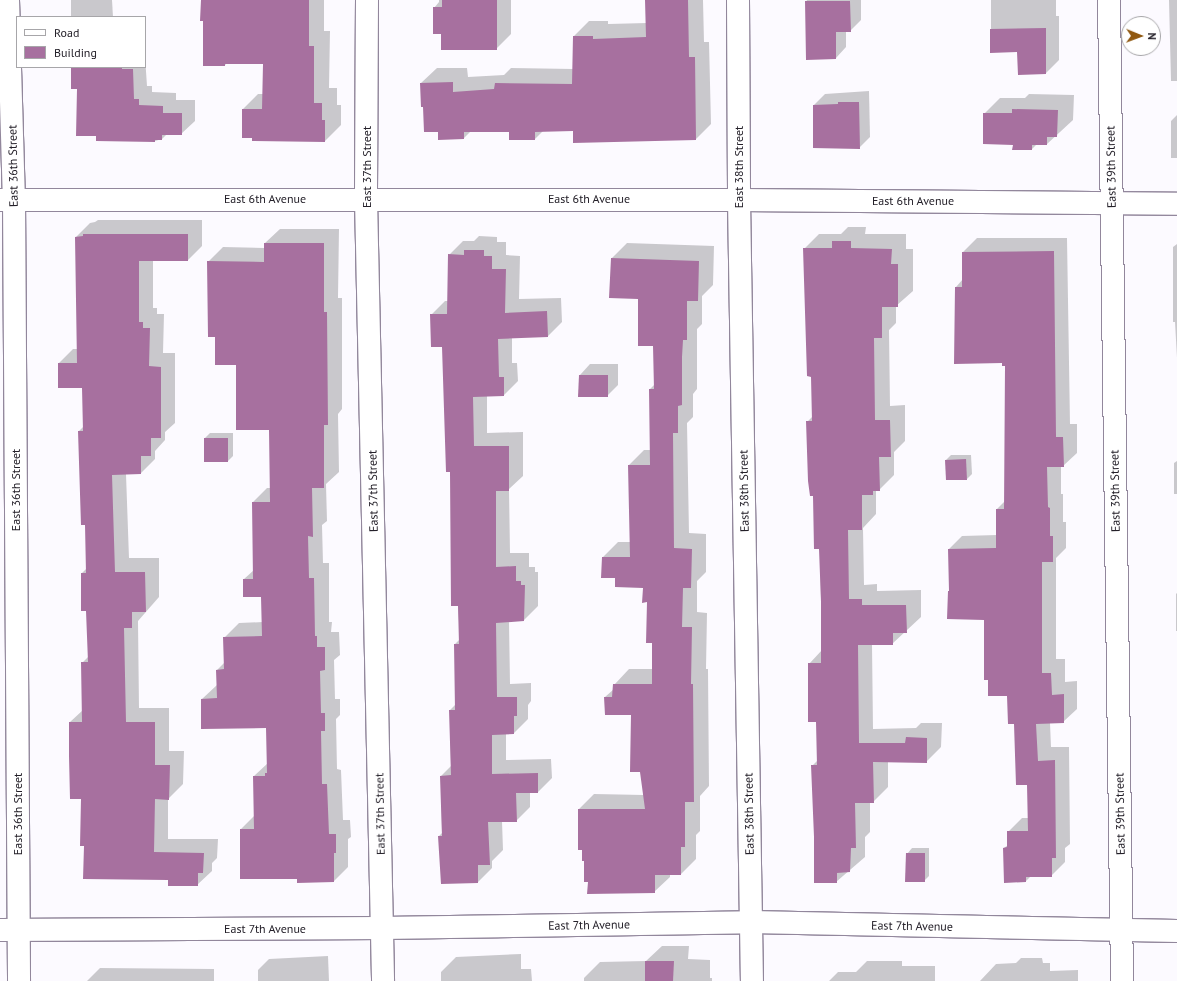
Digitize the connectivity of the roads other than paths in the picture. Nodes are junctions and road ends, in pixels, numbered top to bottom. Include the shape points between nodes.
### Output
1 (8, 0) edge
2 (367, 0) edge
3 (738, 0) edge
4 (1109, 0) edge
5 (366, 199) junction
6 (7, 200) edge
7 (739, 200) junction
8 (1112, 202) junction
9 (1177, 204) edge
10 (751, 922) junction
11 (382, 928) junction
12 (9, 930) edge
13 (1121, 931) junction
14 (1177, 931) edge
15 (19, 981) edge
16 (383, 981) edge
17 (752, 981) edge
18 (1122, 981) edge

1 - 6 street, East 36th Street
2 - 5 street, East 37th Street
3 - 7 street, East 38th Street
4 - 8 street, East 39th Street
5 - 6 street, East 6th Avenue
5 - 7 street, East 6th Avenue
5 - 11 street, East 37th Street
6 - 12 street, East 36th Street
7 - 8 street, East 6th Avenue
7 - 10 street, East 38th Street
8 - 9 street, East 6th Avenue
8 - 13 street, East 39th Street
10 - 11 street, East 7th Avenue
10 - 13 street, East 7th Avenue
10 - 17 street, East 38th Street
11 - 12 street, East 7th Avenue
11 - 16 street, East 37th Street
12 - 15 street, East 36th Street
13 - 14 street, East 7th Avenue
13 - 18 street, East 39th Street

